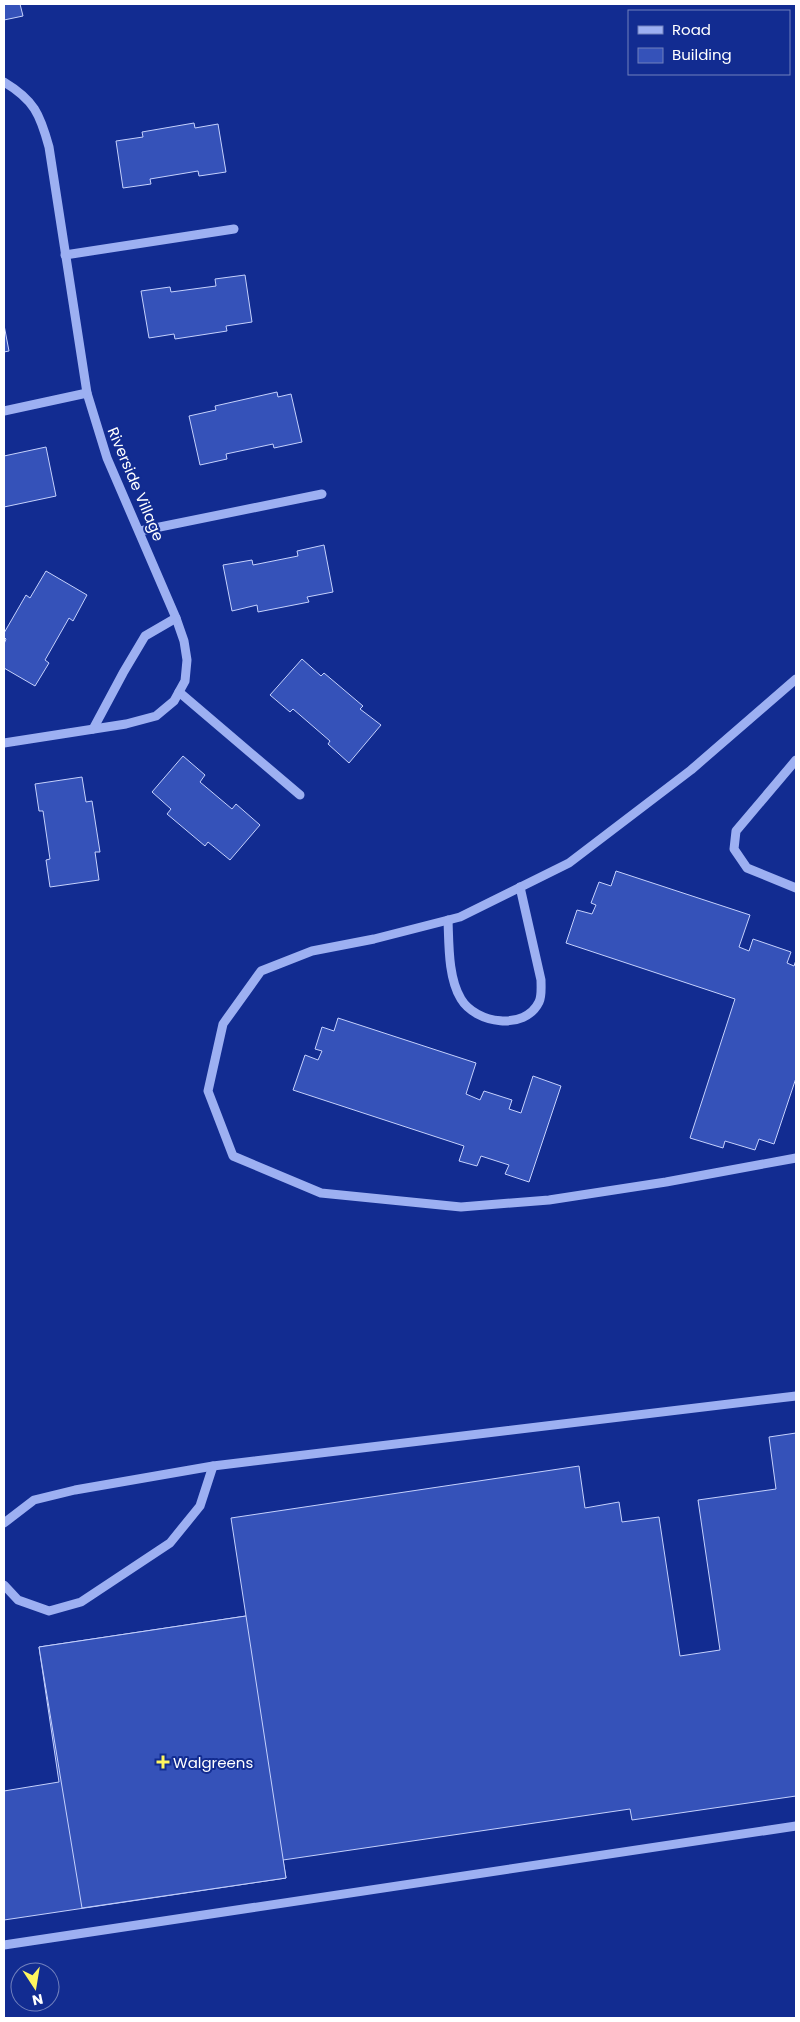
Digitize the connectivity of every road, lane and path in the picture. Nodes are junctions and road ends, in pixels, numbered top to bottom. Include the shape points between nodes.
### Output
1 (4, 82) edge
2 (234, 229) dead end
3 (65, 255) junction
4 (87, 393) junction
5 (4, 411) edge
6 (322, 494) dead end
7 (140, 531) junction
8 (176, 618) junction
9 (796, 679) edge
10 (179, 692) junction
11 (93, 729) junction
12 (4, 743) edge
13 (796, 760) edge
14 (300, 795) dead end
15 (520, 887) junction
16 (796, 888) edge
17 (448, 920) junction
18 (796, 1158) edge
19 (796, 1396) edge
20 (213, 1466) junction
21 (4, 1523) edge
22 (4, 1585) edge
23 (796, 1826) edge
24 (4, 1945) edge

1 - 3 street, Riverside Village via 34,106 42,120
2 - 3 street
3 - 4 street, Riverside Village
4 - 5 street
4 - 7 street, Riverside Village via 107,458
6 - 7 street
7 - 8 street, Riverside Village
8 - 10 street, Riverside Village via 187,660 185,681
8 - 11 street via 145,636
9 - 15 street via 690,770 569,863
10 - 11 street, Riverside Village via 174,701 156,716
10 - 14 street
11 - 12 street, Riverside Village
13 - 16 street via 736,831 734,850 747,868
15 - 17 street
15 - 17 street via 542,991 534,1011 525,1016 513,1020 489,1019 466,1006 460,998 450,960
17 - 18 street via 312,951 261,971 223,1024 208,1091 233,1156 322,1193 461,1207 549,1200 676,1181
19 - 20 street
20 - 21 street via 34,1500
20 - 22 street via 200,1506 170,1544 81,1602 49,1611 18,1600
23 - 24 street

